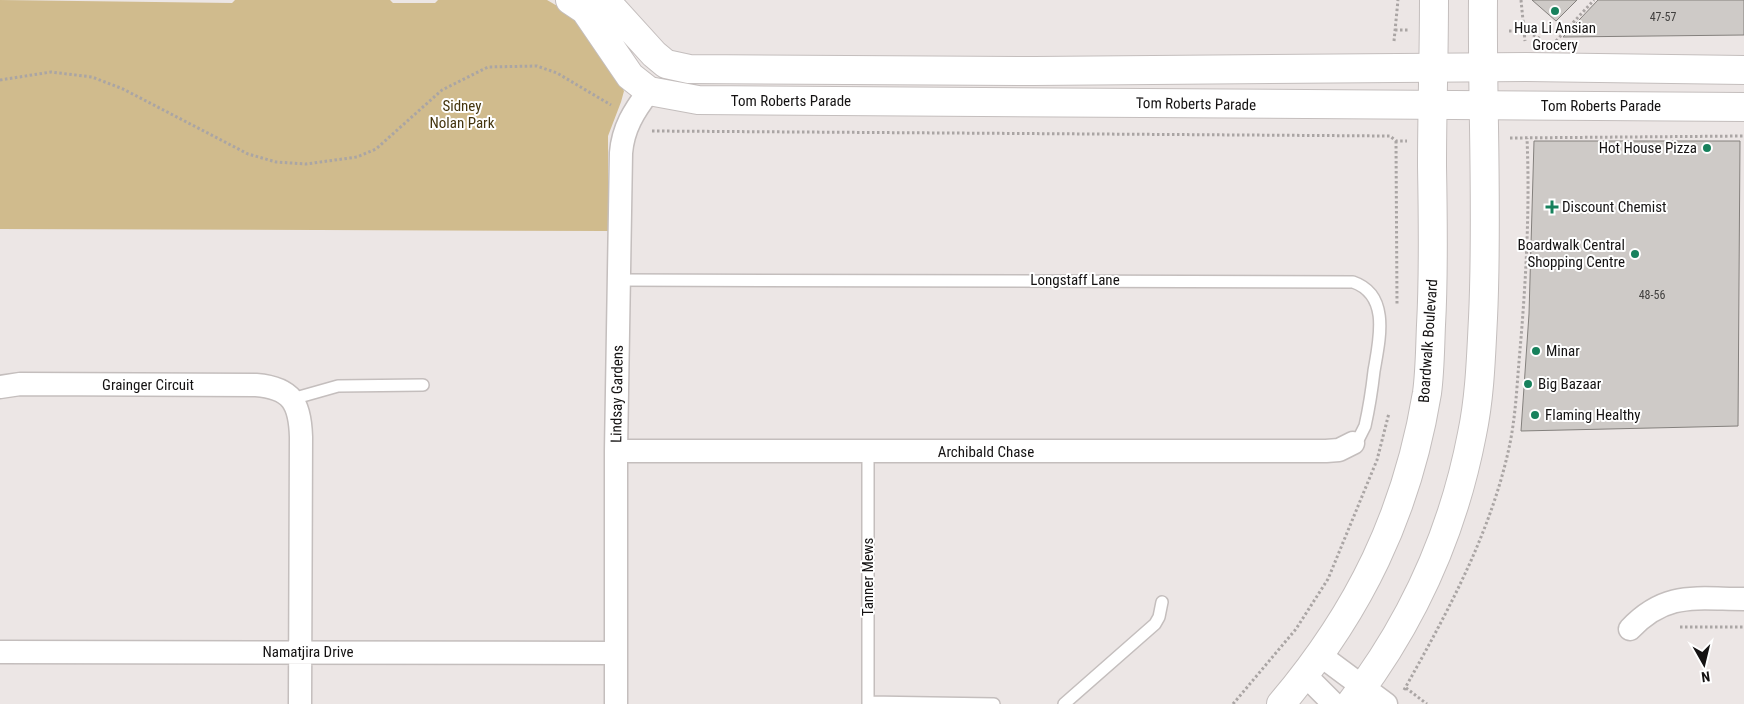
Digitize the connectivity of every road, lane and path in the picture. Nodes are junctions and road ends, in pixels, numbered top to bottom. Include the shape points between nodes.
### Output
1 (1434, 0) edge
2 (1483, 0) edge
3 (1594, 0) edge
4 (588, 2) edge
5 (1395, 30) dead end
6 (1434, 30) junction
7 (1483, 30) junction
8 (1556, 41) junction
9 (1566, 41) dead end
10 (666, 64) junction
11 (1483, 68) junction
12 (1433, 69) junction
13 (1744, 70) edge
14 (1034, 71) junction
15 (649, 91) junction
16 (1032, 102) junction
17 (1432, 106) junction
18 (1484, 106) junction
19 (1744, 106) edge
20 (1744, 136) edge
21 (1527, 138) junction
22 (1485, 139) junction
23 (1432, 140) junction
24 (1396, 141) dead end
25 (619, 280) junction
26 (423, 385) dead end
27 (0, 387) edge
28 (292, 399) junction
29 (1353, 443) joint
30 (616, 451) junction
31 (868, 452) junction
32 (1744, 599) edge
33 (1162, 602) dead end
34 (1679, 627) dead end
35 (1744, 627) edge
36 (1630, 629) dead end
37 (0, 652) edge
38 (300, 652) junction
39 (616, 654) junction
40 (1313, 665) junction
41 (1406, 688) junction
42 (1356, 696) edge
43 (1394, 700) edge
44 (868, 703) edge
45 (300, 704) edge
46 (616, 704) edge
47 (994, 704) edge
48 (1064, 704) edge
49 (1280, 704) edge
50 (1334, 704) edge
51 (1426, 704) edge

1 - 6 street, Boardwalk Boulevard
2 - 7 street
3 - 8 path
4 - 10 street
4 - 15 street via 630,76
5 - 6 path
6 - 12 street, Boardwalk Boulevard
7 - 8 path via 1525,31
7 - 11 street
8 - 9 path
10 - 14 street, Tom Roberts Parade via 689,69
10 - 15 street
11 - 12 street, Tom Roberts Parade
11 - 13 street, Tom Roberts Parade
11 - 18 street
12 - 14 street, Tom Roberts Parade
12 - 17 street, Boardwalk Boulevard
14 - 16 street
15 - 16 street, Tom Roberts Parade via 698,100
15 - 25 street, Lindsay Gardens via 633,112 622,140
16 - 17 street, Tom Roberts Parade
17 - 18 street, Tom Roberts Parade
17 - 23 street, Boardwalk Boulevard
18 - 19 street, Tom Roberts Parade
18 - 22 street
20 - 21 path
21 - 22 path
21 - 41 path via 1526,257 1510,447 1471,564
22 - 42 street via 1481,364 1472,433 1458,496 1424,587
23 - 24 path
23 - 40 street, Boardwalk Boulevard via 1430,354 1420,426 1406,481 1378,555 1357,597
25 - 29 lane, Longstaff Lane via 1353,282 1363,286 1374,297 1381,333 1365,426
25 - 30 street, Lindsay Gardens
26 - 28 lane via 338,386
27 - 28 street, Grainger Circuit via 20,384 256,385 280,390
28 - 38 street via 298,412 301,437
29 - 31 street, Archibald Chase via 1339,450 1326,451
30 - 31 street, Archibald Chase
30 - 39 street, Lindsay Gardens
31 - 44 lane, Tanner Mews
32 - 36 street via 1670,601 1656,607
33 - 48 lane via 1160,617 1155,624
34 - 35 path
37 - 38 street, Namatjira Drive
38 - 39 street, Namatjira Drive
38 - 45 street
39 - 46 street, Lindsay Gardens
40 - 42 street
40 - 49 street, Boardwalk Boulevard
40 - 50 street
41 - 43 path
41 - 51 path
42 - 43 street
44 - 47 lane, Tanner Mews

